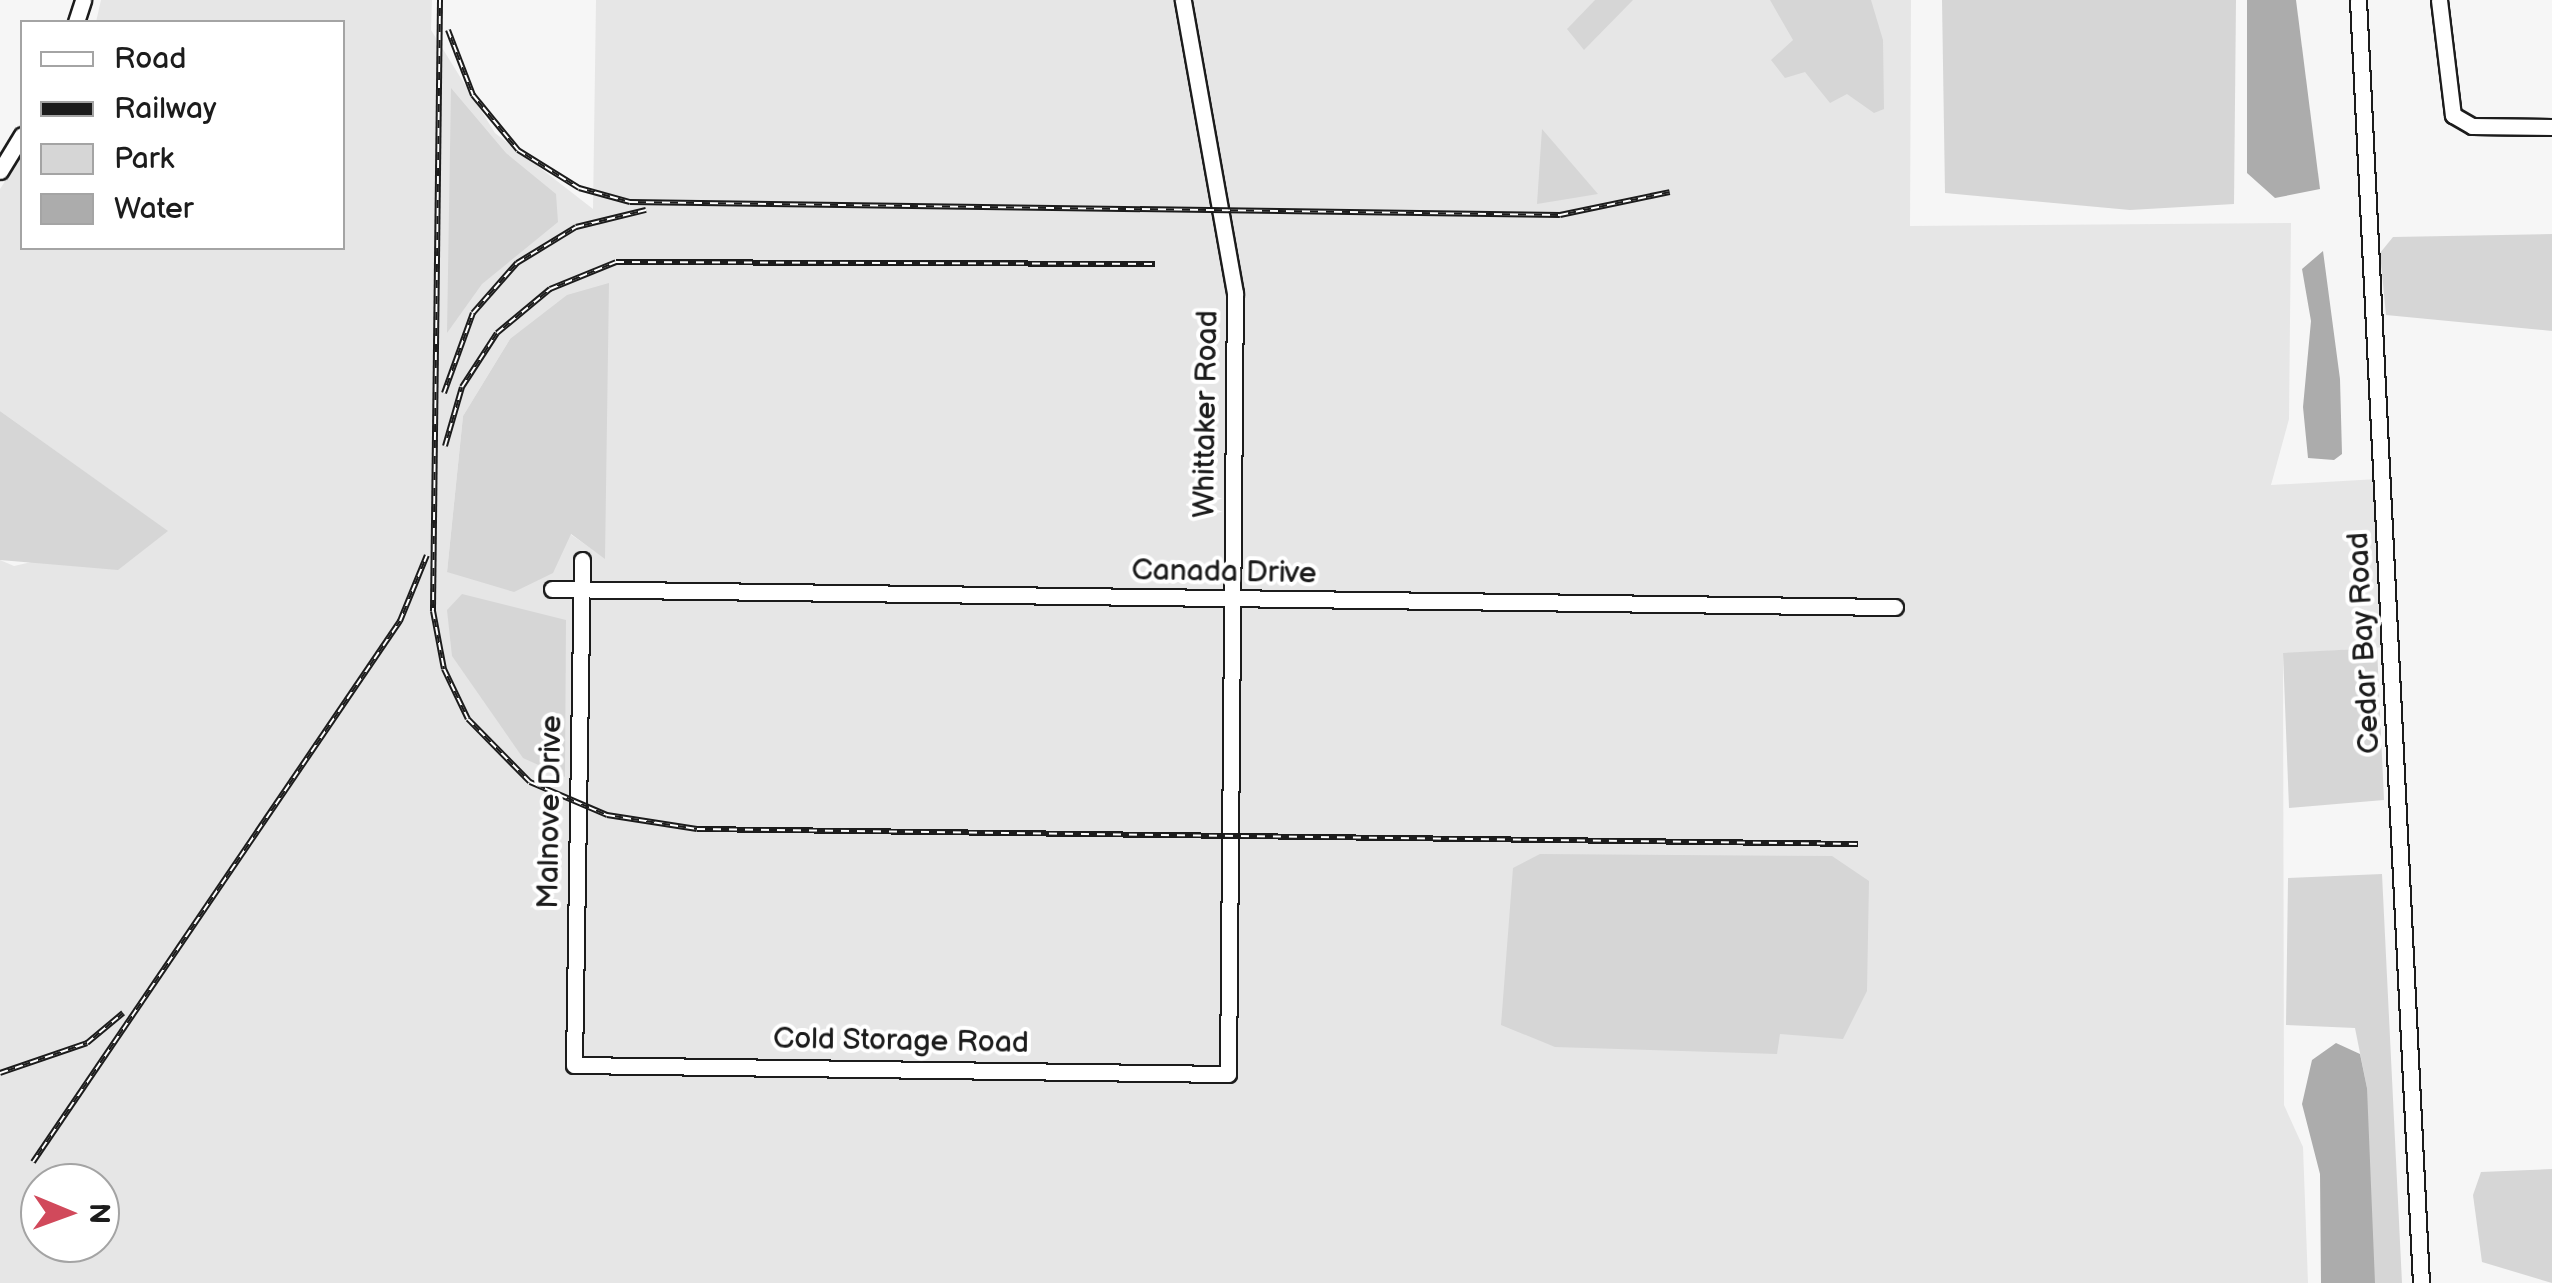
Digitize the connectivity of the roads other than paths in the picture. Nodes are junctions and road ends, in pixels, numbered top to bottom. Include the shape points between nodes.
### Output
1 (1183, 0) edge
2 (2358, 0) edge
3 (2438, 0) edge
4 (2552, 128) edge
5 (20, 138) edge
6 (0, 172) edge
7 (582, 560) dead end
8 (552, 590) dead end
9 (581, 590) junction
10 (1232, 599) junction
11 (1895, 607) dead end
12 (574, 1065) joint
13 (1228, 1074) joint
14 (2421, 1283) edge

1 - 10 street, Whittaker Road via 1233,255
2 - 14 street, Cedar Bay Road
3 - 4 street via 2453,115 2472,126
5 - 6 street
7 - 9 street, Malnove Drive
8 - 9 street, Canada Drive
9 - 10 street, Canada Drive
9 - 12 street, Malnove Drive
10 - 11 street, Canada Drive
10 - 13 street, Whittaker Road
12 - 13 street, Cold Storage Road

